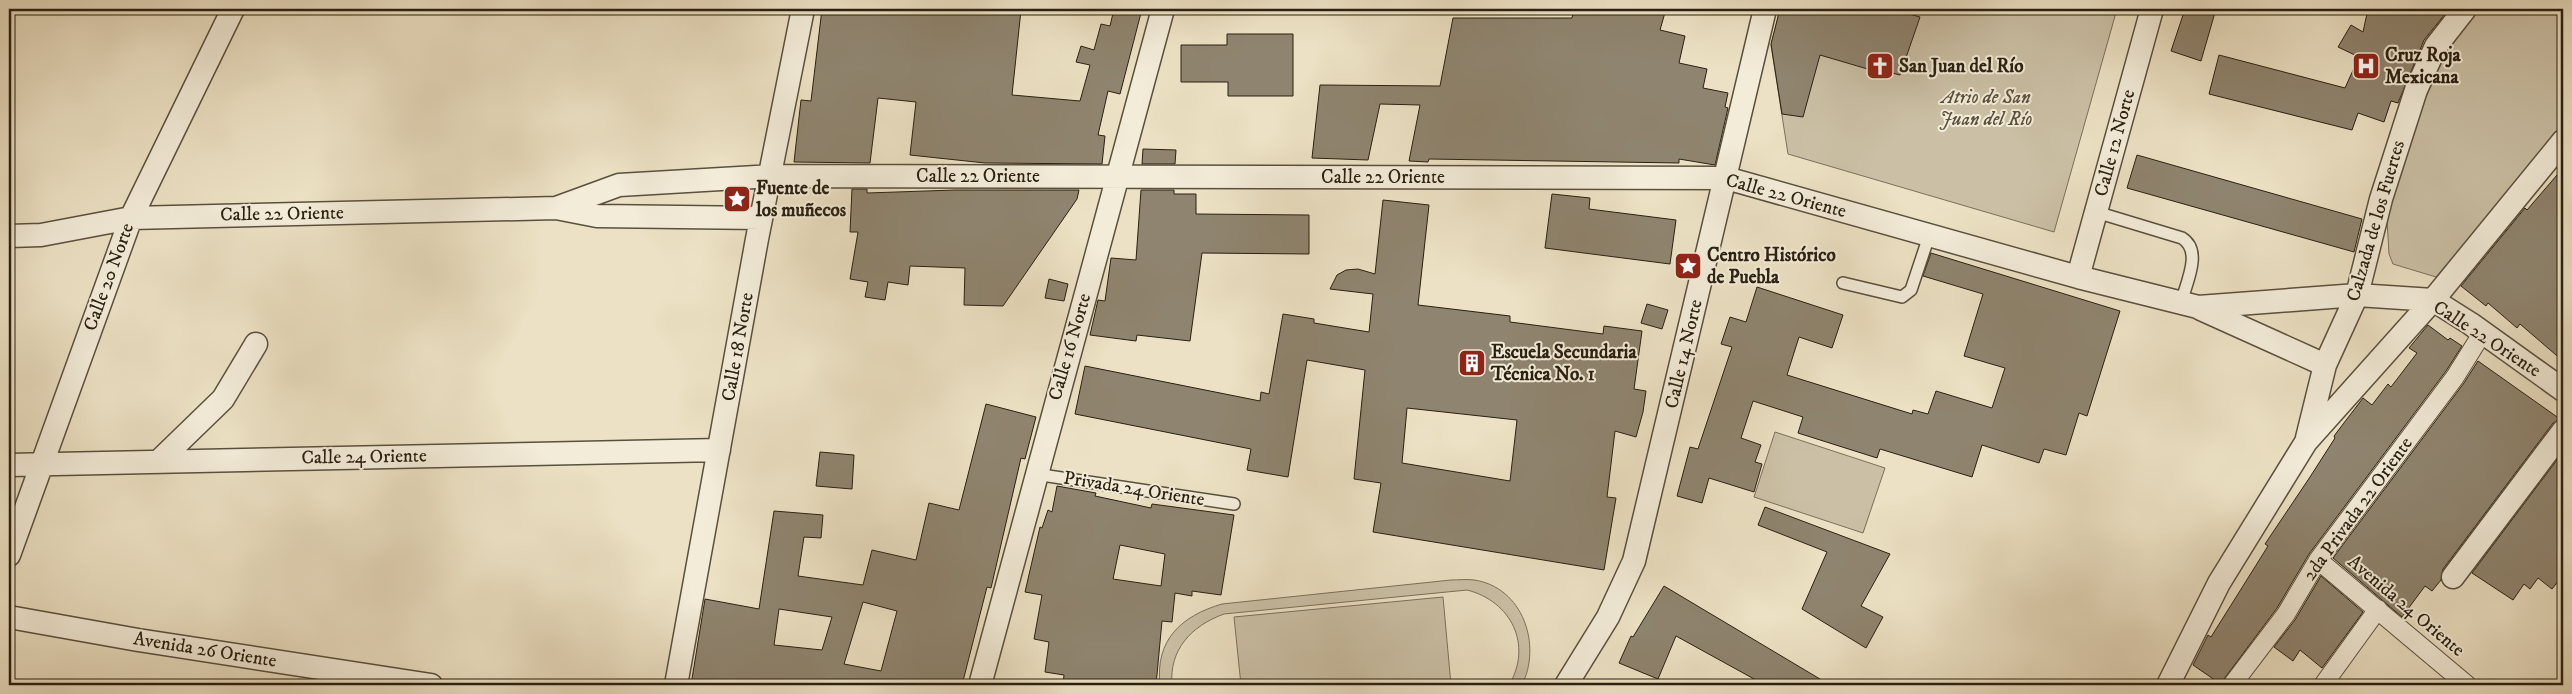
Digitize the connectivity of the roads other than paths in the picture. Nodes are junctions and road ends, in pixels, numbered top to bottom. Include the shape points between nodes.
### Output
1 (233, 9) edge
2 (803, 9) edge
3 (1162, 9) edge
4 (1765, 9) edge
5 (2152, 9) edge
6 (2465, 9) edge
7 (2563, 141) edge
8 (771, 176) junction
9 (1118, 176) junction
10 (1726, 178) junction
11 (556, 208) junction
12 (2096, 212) junction
13 (131, 218) junction
14 (761, 218) junction
15 (9, 236) edge
16 (1930, 236) junction
17 (2078, 277) junction
18 (1843, 283) dead end
19 (2357, 295) junction
20 (2433, 300) junction
21 (2189, 305) junction
22 (2483, 332) junction
23 (256, 344) dead end
24 (2325, 366) junction
25 (2563, 390) edge
26 (2563, 431) edge
27 (2306, 442) junction
28 (719, 450) junction
29 (159, 461) junction
30 (41, 464) junction
31 (9, 465) edge
32 (1035, 474) junction
33 (1234, 504) dead end
34 (9, 555) edge
35 (2318, 560) junction
36 (2453, 577) dead end
37 (2378, 610) junction
38 (9, 617) edge
39 (1573, 683) edge
40 (431, 685) edge
41 (676, 685) edge
42 (980, 685) edge
43 (2168, 685) edge
44 (2232, 685) edge
45 (2323, 685) edge
46 (2467, 685) edge

1 - 13 street, Calle 20 Norte
2 - 8 street, Calle 18 Norte
3 - 9 street, Calle 16 Norte
4 - 10 street, Calle 14 Norte
5 - 12 street, Calle 12 Norte
6 - 19 street, Calzada de los Fuertes via 2436,46 2416,90 2381,199
7 - 20 street, Calzada de los Fuertes
8 - 9 street, Calle 22 Oriente
8 - 11 street, Calle 22 Oriente via 619,185
8 - 14 street, Calle 18 Norte
9 - 10 street, Calle 22 Oriente
9 - 32 street, Calle 16 Norte
10 - 16 street, Calle 22 Oriente
10 - 39 street, Calle 14 Norte via 1634,561
11 - 13 street, Calle 22 Oriente
11 - 14 street, Calle 22 Oriente via 597,216
12 - 17 street, Calle 12 Norte
12 - 21 lane via 2189,242 2193,257
13 - 15 street, Calle 22 Oriente via 41,235
13 - 30 street, Calle 20 Norte
14 - 28 street, Calle 18 Norte
16 - 17 street, Calle 22 Oriente
16 - 18 lane via 1911,290 1902,297
17 - 21 street, Calle 22 Oriente
19 - 20 street, Calle 22 Oriente
19 - 21 street, Calle 22 Oriente
19 - 24 street, Calzada de los Fuertes
20 - 22 street, Calle 22 Oriente
20 - 27 street, Calzada de los Fuertes
21 - 24 street, Calle 22 Oriente
22 - 25 street, Calle 22 Oriente
22 - 35 street, 2da Privada 22 Oriente via 2455,377
23 - 29 street via 223,399
24 - 27 street, Calzada de los Fuertes
26 - 36 street
27 - 43 street, Calzada de los Fuertes via 2219,583
28 - 29 street, Calle 24 Oriente
28 - 41 street, Calle 18 Norte
29 - 30 street, Calle 24 Oriente
30 - 31 street, Calle 24 Oriente
30 - 34 street, Calle 20 Norte
32 - 33 lane, Privada 24 Oriente
32 - 42 street, Calle 16 Norte
35 - 37 street, Avenida 24 Oriente
35 - 44 street, 2da Privada 22 Oriente via 2286,614
37 - 45 street
37 - 46 street, Avenida 24 Oriente
38 - 40 street, Avenida 26 Oriente

